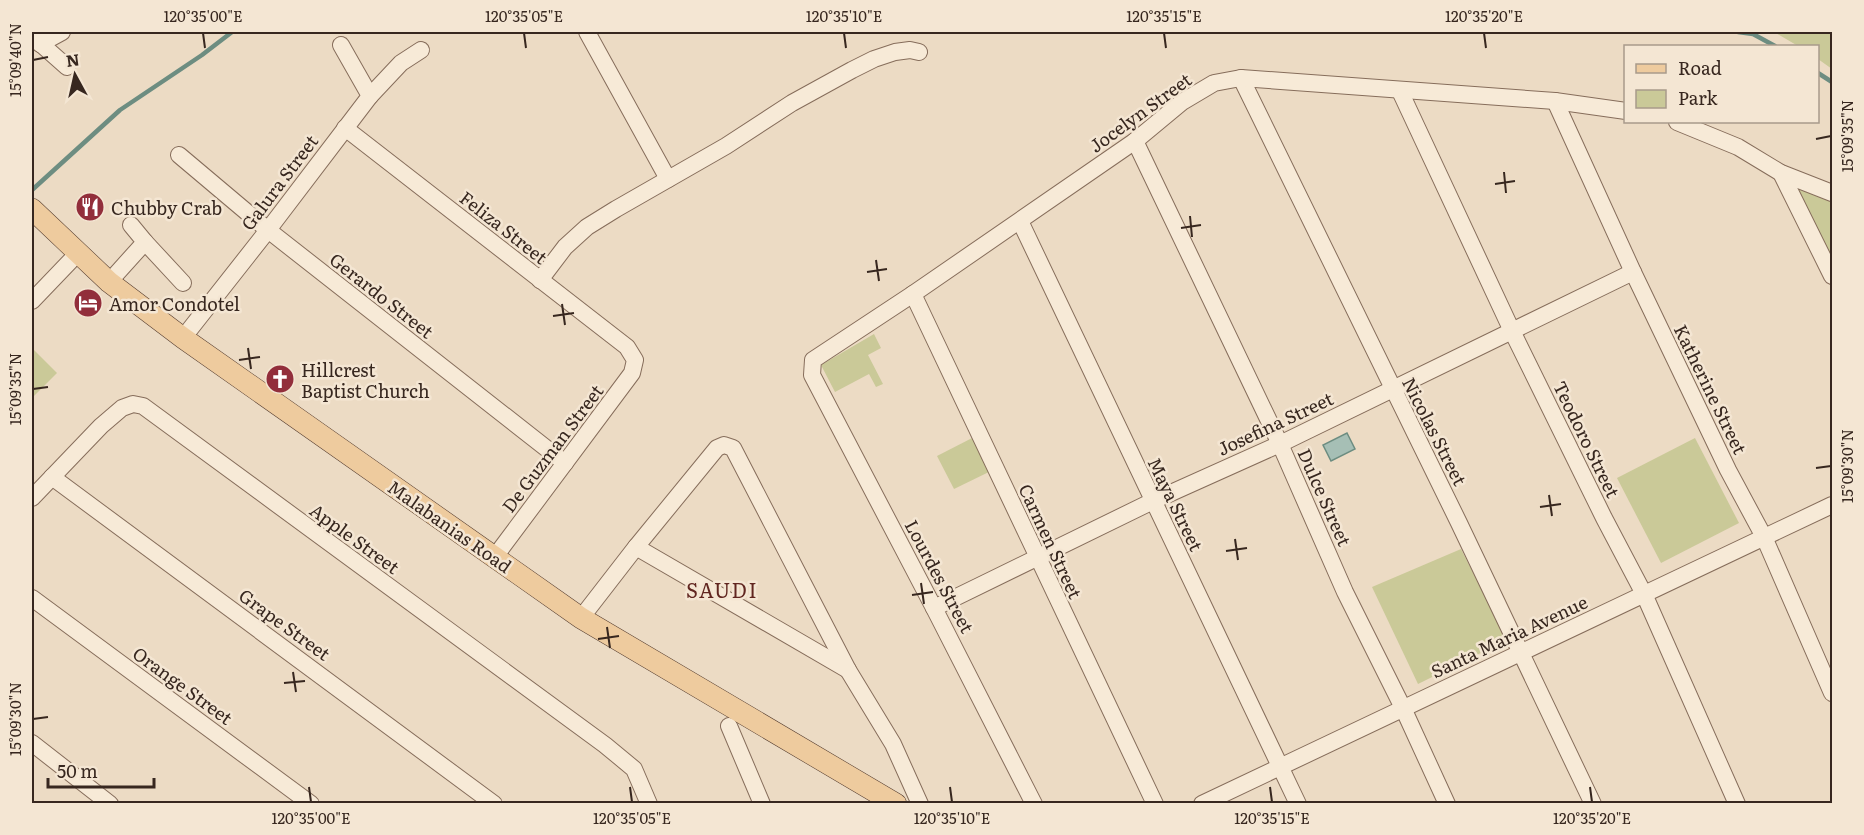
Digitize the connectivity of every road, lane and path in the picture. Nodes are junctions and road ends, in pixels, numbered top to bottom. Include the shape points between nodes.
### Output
1 (62, 32) edge
2 (587, 32) edge
3 (36, 40) edge
4 (341, 45) dead end
5 (421, 50) dead end
6 (919, 52) dead end
7 (67, 67) dead end
8 (1241, 78) junction
9 (1400, 91) junction
10 (370, 96) junction
11 (1555, 101) junction
12 (1624, 111) edge
13 (1679, 123) edge
14 (345, 128) junction
15 (1135, 141) junction
16 (179, 154) dead end
17 (1781, 173) junction
18 (668, 179) junction
19 (1833, 193) edge
20 (32, 208) edge
21 (1020, 221) junction
22 (131, 225) dead end
23 (268, 230) junction
24 (146, 242) junction
25 (78, 253) junction
26 (1633, 272) junction
27 (1833, 276) edge
28 (540, 280) junction
29 (109, 282) junction
30 (183, 283) dead end
31 (913, 294) junction
32 (32, 301) edge
33 (1512, 331) junction
34 (183, 338) junction
35 (635, 360) joint
36 (811, 368) joint
37 (1392, 388) junction
38 (1280, 444) junction
39 (564, 463) junction
40 (52, 477) junction
41 (32, 498) edge
42 (1153, 501) junction
43 (1833, 505) edge
44 (1764, 537) junction
45 (636, 547) junction
46 (494, 558) junction
47 (1037, 558) junction
48 (1644, 594) junction
49 (32, 598) edge
50 (934, 608) junction
51 (581, 618) junction
52 (1521, 652) junction
53 (848, 670) junction
54 (1833, 693) edge
55 (1404, 708) junction
56 (729, 726) dead end
57 (32, 743) edge
58 (1281, 766) junction
59 (110, 804) edge
60 (311, 804) edge
61 (494, 804) edge
62 (649, 804) edge
63 (762, 804) edge
64 (896, 804) edge
65 (920, 804) edge
66 (1034, 804) edge
67 (1155, 804) edge
68 (1202, 804) edge
69 (1298, 804) edge
70 (1447, 804) edge
71 (1593, 804) edge
72 (1737, 804) edge

1 - 3 street
2 - 18 street
3 - 7 street
4 - 10 street
5 - 10 street, Galura Street via 397,67
6 - 18 street via 895,52 852,69
8 - 9 street, Jocelyn Street
8 - 15 street, Jocelyn Street via 1214,82 1182,102
8 - 37 street, Nicolas Street
9 - 11 street, Jocelyn Street
9 - 33 street, Teodoro Street
10 - 14 street, Galura Street
11 - 12 street, Jocelyn Street
11 - 26 street, Katherine Street
13 - 17 street via 1738,147
14 - 23 street, Galura Street
14 - 28 street, Feliza Street
15 - 21 street, Jocelyn Street
15 - 38 street, Dulce Street
16 - 23 street, Gerardo Street
17 - 19 street
17 - 27 street
18 - 28 street via 588,228 565,248
20 - 25 main road, Malabanias Road
21 - 31 street, Jocelyn Street
21 - 42 street, Maya Street
22 - 24 street
23 - 34 street, Galura Street
23 - 39 street, Gerardo Street
24 - 29 street
24 - 30 street
25 - 29 main road, Malabanias Road
25 - 32 street
26 - 33 street, Josefina Street
26 - 44 street, Katherine Street
28 - 35 street, Feliza Street via 627,348
29 - 34 main road, Malabanias Road
31 - 36 street, Jocelyn Street via 813,360
31 - 47 street, Carmen Street
33 - 37 street, Josefina Street
33 - 48 street, Teodoro Street
34 - 46 main road, Malabanias Road
35 - 39 street, De Guzman Street via 632,373
36 - 50 street, Lourdes Street
37 - 38 street, Josefina Street
37 - 52 street, Nicolas Street
38 - 42 street, Josefina Street
38 - 55 street, Dulce Street via 1345,592
39 - 46 street, De Guzman Street
40 - 41 street, Apple Street
40 - 61 street, Grape Street
40 - 62 street, Apple Street via 122,408 143,406 605,745 634,769
42 - 47 street, Josefina Street
42 - 58 street, Maya Street
43 - 44 street, Santa Maria Avenue
44 - 48 street, Santa Maria Avenue
44 - 54 street, Katherine Street
45 - 51 street
45 - 53 street
45 - 53 street via 717,448 733,448
46 - 51 main road, Malabanias Road
47 - 50 street, Josefina Street
47 - 67 street, Carmen Street
48 - 52 street, Santa Maria Avenue
48 - 72 street, Teodoro Street
49 - 60 street, Orange Street
50 - 66 street, Lourdes Street
51 - 64 main road, Malabanias Road
52 - 55 street, Santa Maria Avenue
52 - 71 street, Nicolas Street
53 - 65 street via 893,744
55 - 58 street, Santa Maria Avenue
55 - 70 street, Dulce Street
56 - 63 street
57 - 59 street
58 - 68 street, Santa Maria Avenue
58 - 69 street, Maya Street

